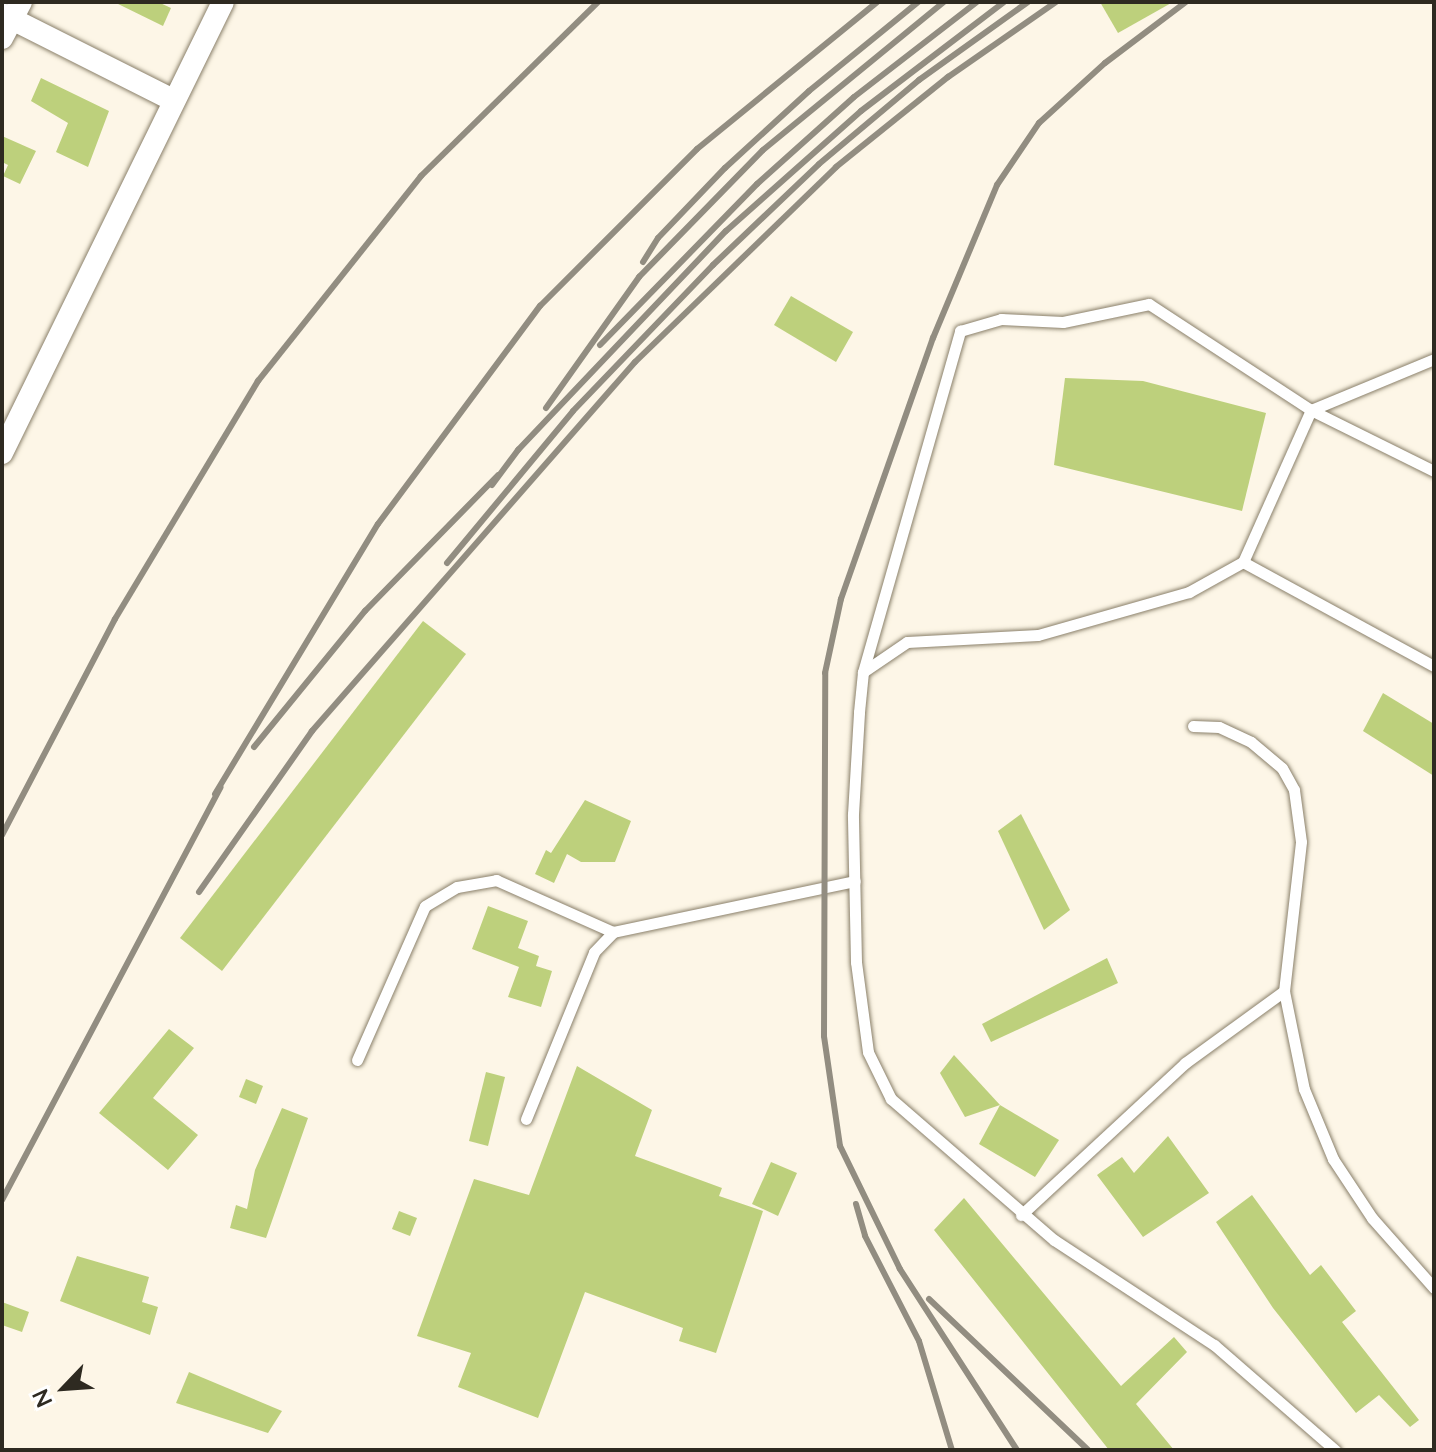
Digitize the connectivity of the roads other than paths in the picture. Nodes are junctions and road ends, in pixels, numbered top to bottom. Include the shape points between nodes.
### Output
1 (223, 2) edge
2 (9, 18) edge
3 (173, 100) junction
4 (1434, 359) edge
5 (1311, 410) junction
6 (2, 453) edge
7 (1434, 471) edge
8 (1243, 562) junction
9 (1434, 666) edge
10 (863, 672) junction
11 (1193, 726) dead end
12 (855, 881) junction
13 (613, 932) junction
14 (1284, 991) junction
15 (357, 1060) dead end
16 (526, 1119) dead end
17 (1021, 1215) junction
18 (1434, 1288) edge
19 (1335, 1450) edge

1 - 3 street
2 - 3 street
3 - 6 street
4 - 5 lane
5 - 7 lane
5 - 8 lane
5 - 10 lane via 1149,304 1063,322 1001,319 960,331
8 - 9 lane
8 - 10 lane via 1189,592 1038,635 907,642
10 - 12 lane via 853,814
11 - 14 lane via 1219,727 1251,742 1282,768 1294,790 1301,842
12 - 13 lane
12 - 17 lane via 863,1024 879,1077 903,1114
13 - 15 lane via 496,880 457,887 425,906
13 - 16 lane via 594,952
14 - 17 lane via 1185,1063
14 - 18 lane via 1304,1089 1333,1159 1372,1218
17 - 19 lane via 1214,1345

